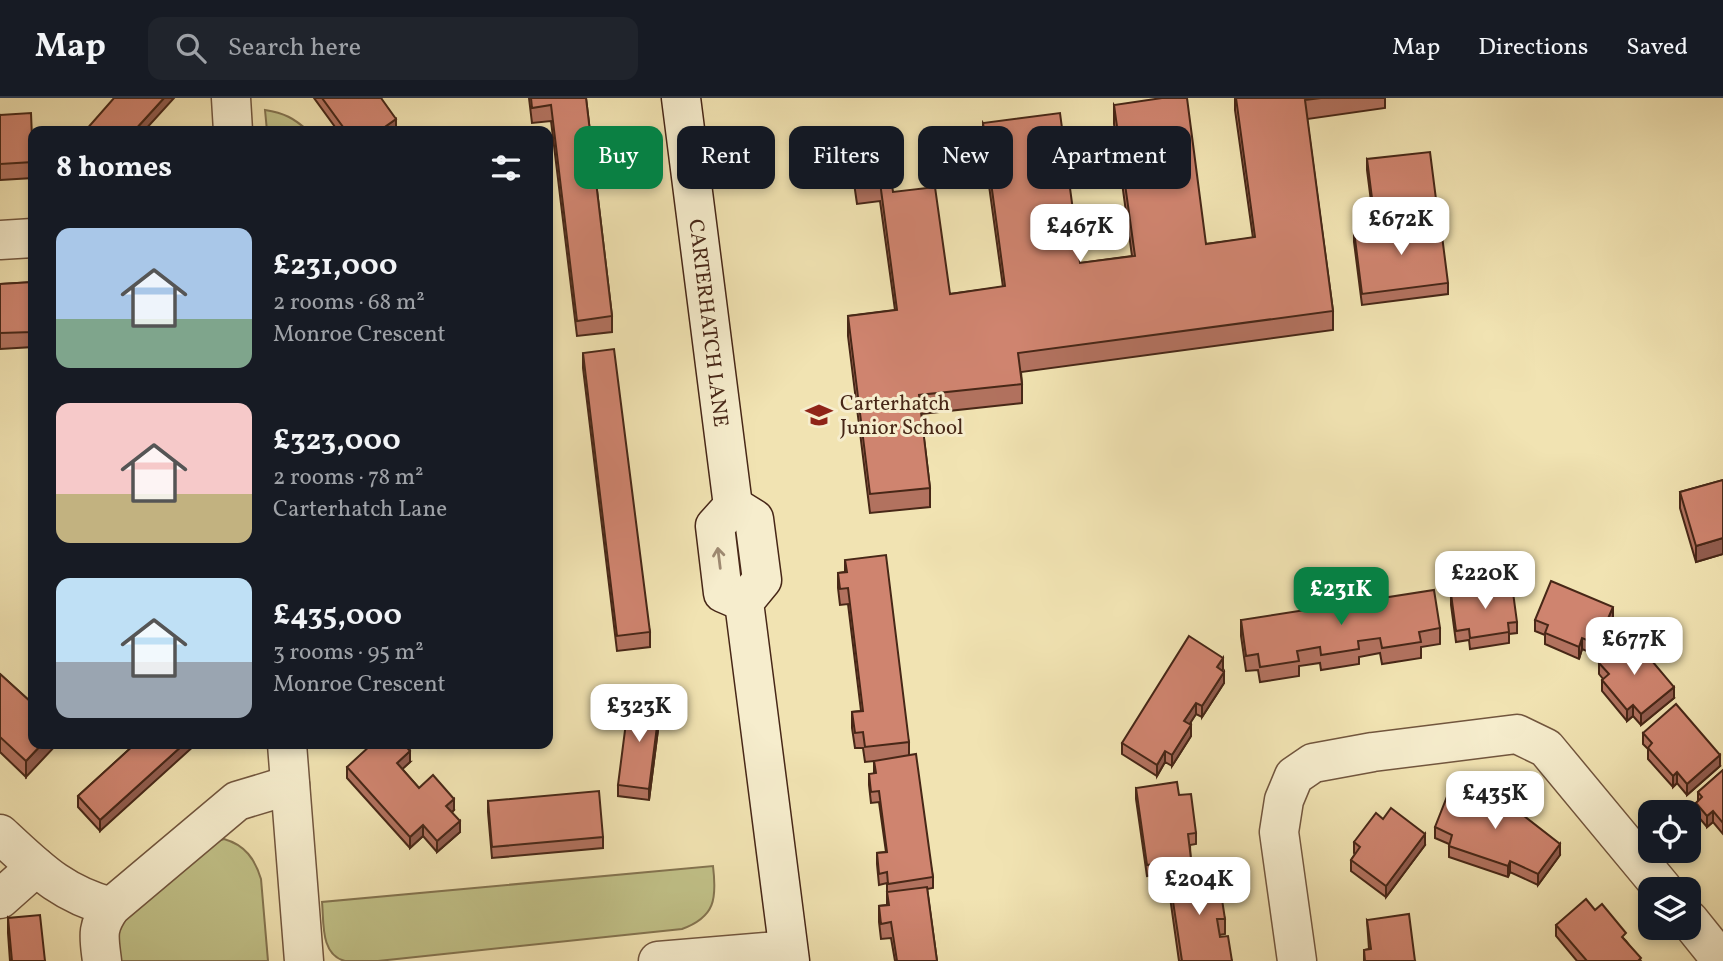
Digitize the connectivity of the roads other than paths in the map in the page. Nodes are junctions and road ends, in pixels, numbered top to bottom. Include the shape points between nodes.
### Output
1 (231, 98) edge
2 (681, 98) edge
3 (233, 126) edge
4 (28, 238) edge
5 (0, 240) edge
6 (287, 749) edge
7 (290, 785) junction
8 (0, 834) edge
9 (36, 867) junction
10 (1653, 877) edge
11 (0, 899) edge
12 (111, 907) junction
13 (1701, 935) edge
14 (789, 955) edge
15 (102, 961) edge
16 (304, 961) edge
17 (658, 961) edge
18 (1297, 961) edge
19 (1722, 961) edge

1 - 3 street
2 - 14 street, CARTERHATCH LANE via 733,506 715,526 720,570 723,593 744,602
4 - 5 street
6 - 7 street
7 - 12 street via 237,801
7 - 16 street
8 - 9 street
9 - 11 street
9 - 12 street via 61,888
10 - 18 street via 1552,755 1517,734 1313,764 1294,776 1279,832
12 - 15 street via 99,930
13 - 19 street
14 - 17 street

